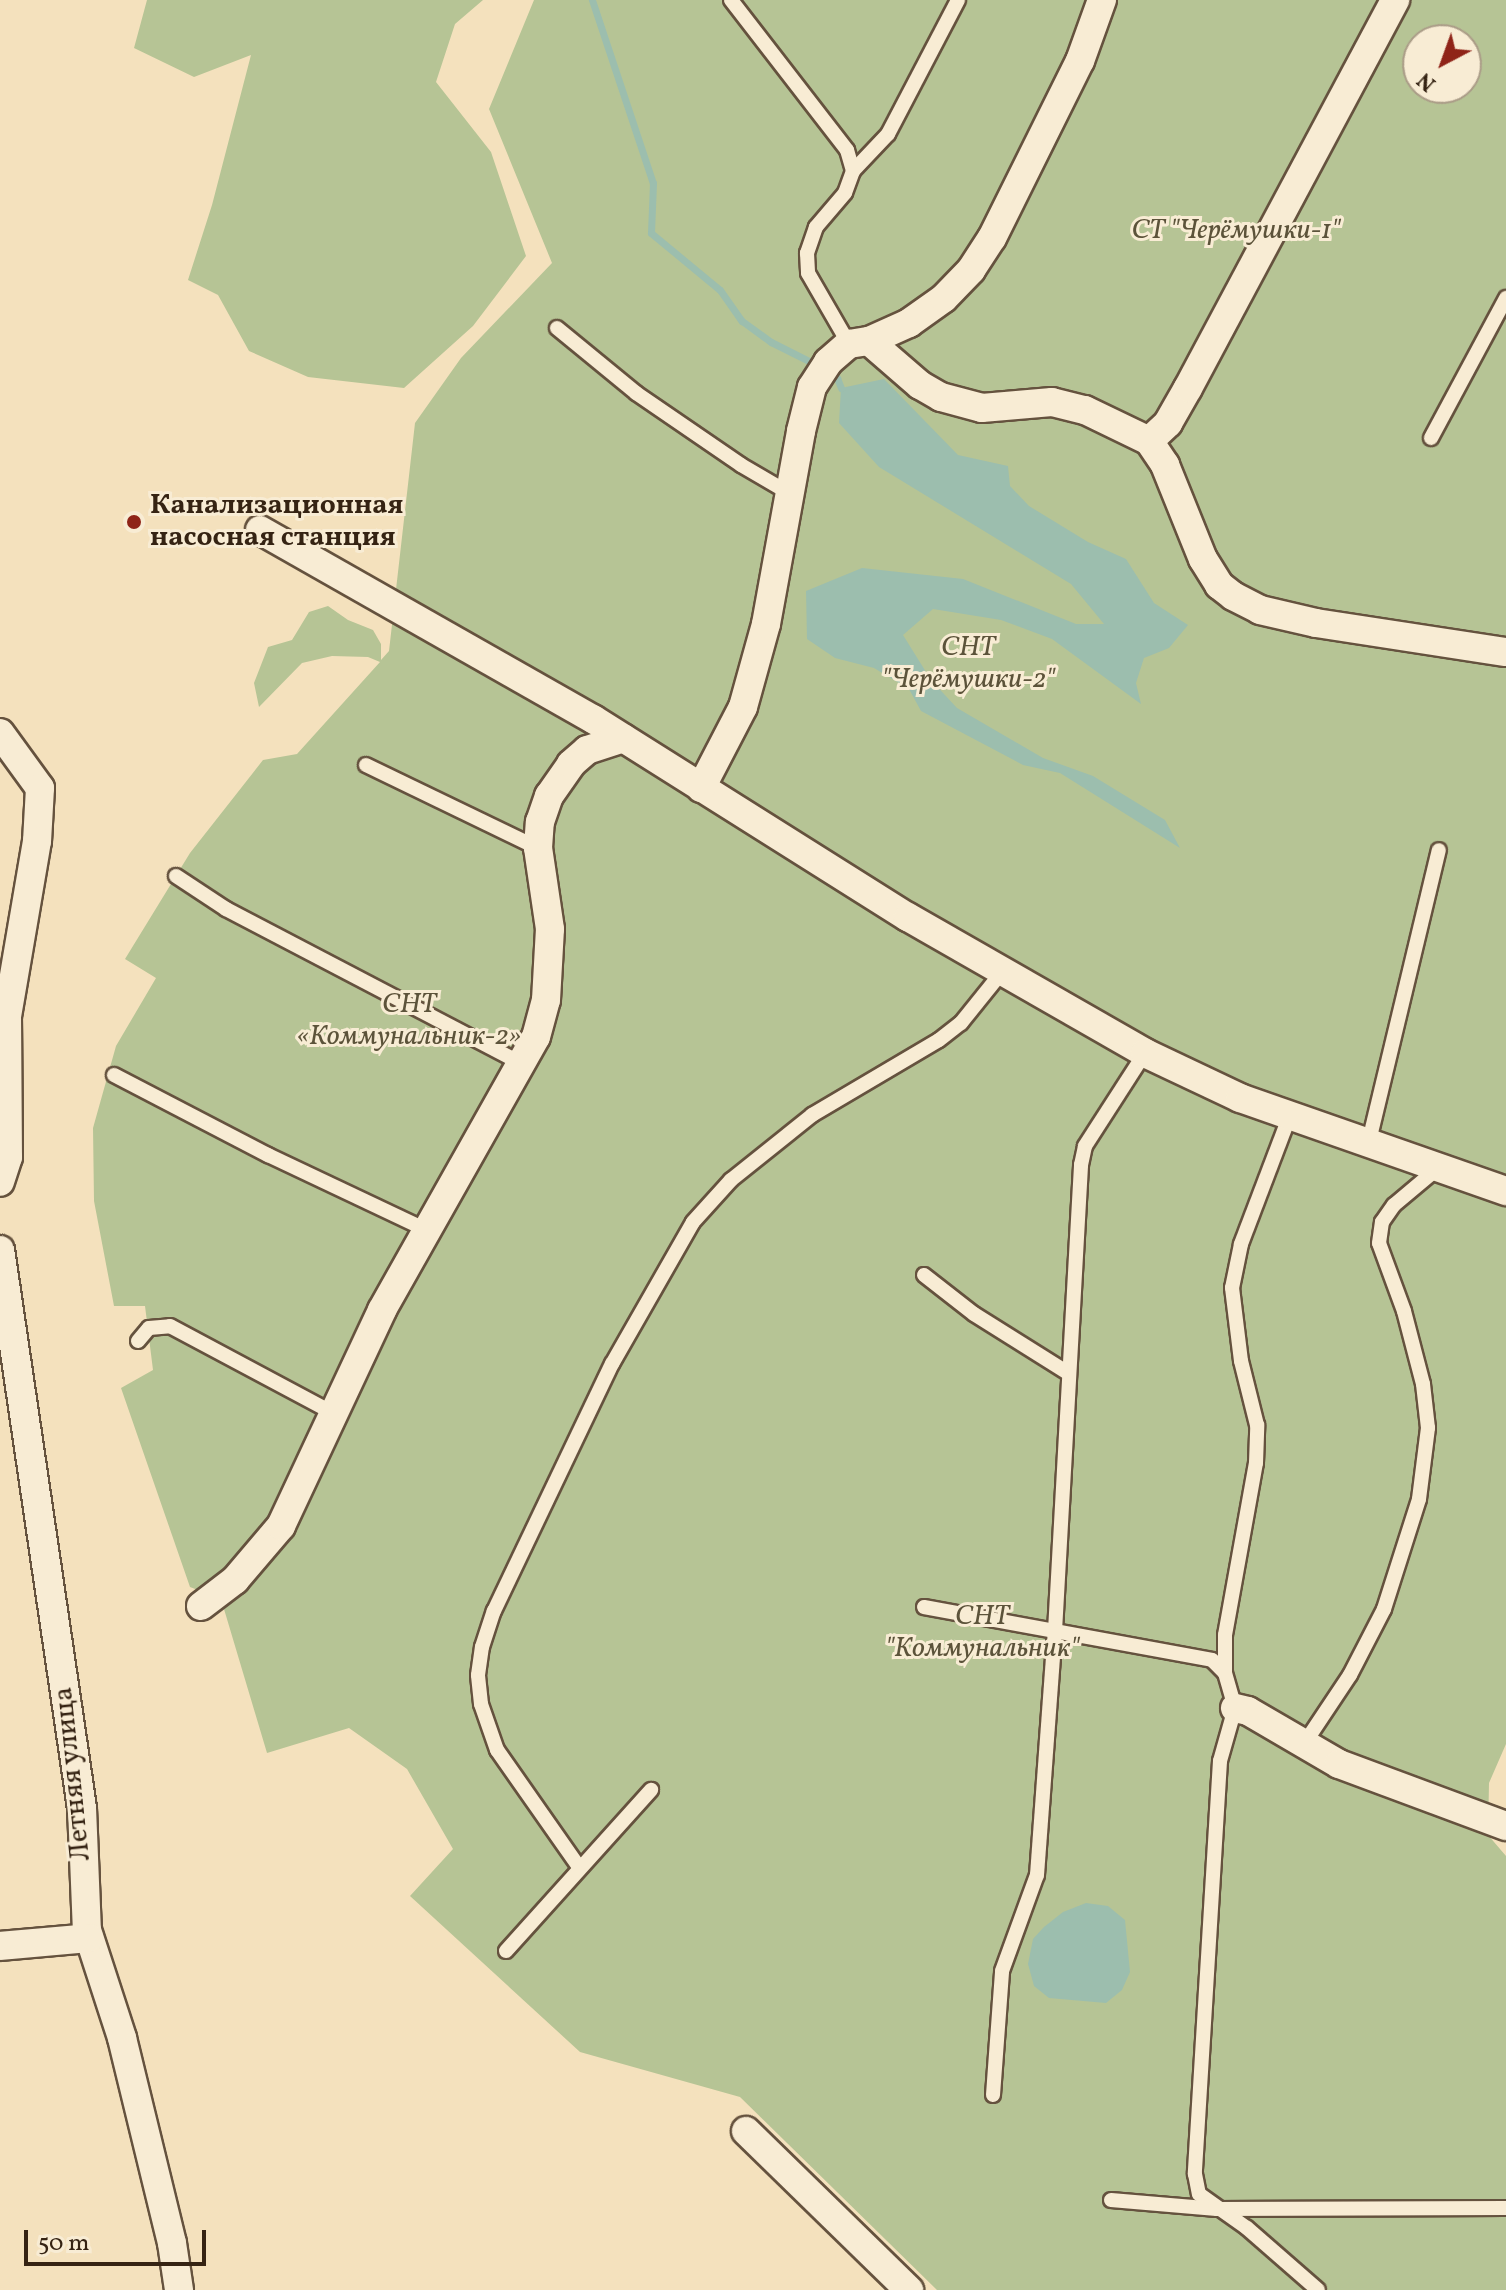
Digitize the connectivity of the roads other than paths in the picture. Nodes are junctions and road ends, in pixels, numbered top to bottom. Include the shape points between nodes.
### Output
1 (731, 0) edge
2 (958, 0) edge
3 (1102, 0) edge
4 (1395, 0) edge
5 (853, 171) junction
6 (1506, 298) edge
7 (557, 328) dead end
8 (859, 343) junction
9 (1431, 438) dead end
10 (1149, 441) junction
11 (789, 493) junction
12 (260, 530) dead end
13 (1506, 652) edge
14 (0, 733) edge
15 (623, 738) junction
16 (366, 765) dead end
17 (701, 788) junction
18 (538, 848) junction
19 (1439, 850) dead end
20 (176, 876) dead end
21 (1002, 972) junction
22 (1145, 1053) junction
23 (521, 1063) junction
24 (114, 1075) dead end
25 (1290, 1115) junction
26 (1369, 1141) junction
27 (1441, 1166) junction
28 (0, 1182) edge
29 (1506, 1191) edge
30 (427, 1230) junction
31 (0, 1250) edge
32 (924, 1275) dead end
33 (138, 1341) dead end
34 (1068, 1373) junction
35 (331, 1412) junction
36 (201, 1606) dead end
37 (924, 1607) dead end
38 (1055, 1631) junction
39 (1225, 1673) junction
40 (1235, 1708) junction
41 (1304, 1744) junction
42 (651, 1790) dead end
43 (1506, 1826) edge
44 (579, 1867) junction
45 (89, 1938) junction
46 (0, 1946) edge
47 (506, 1951) dead end
48 (993, 2095) dead end
49 (746, 2131) dead end
50 (1111, 2200) dead end
51 (1506, 2208) edge
52 (1217, 2209) junction
53 (179, 2290) edge
54 (909, 2290) edge
55 (1318, 2290) edge

1 - 5 lane via 828,121 847,150
2 - 5 lane via 888,134
3 - 8 street via 1080,61 971,270 909,323
4 - 10 street via 1188,388 1168,423
5 - 8 lane via 845,193 816,227 807,253 808,273
6 - 9 lane
7 - 11 lane via 636,393
8 - 10 street via 941,397 982,408 1052,402 1085,410
8 - 11 street via 828,362 812,387
10 - 13 street via 1165,465 1203,559 1233,596 1260,610 1316,623
11 - 17 street via 766,624 743,707
12 - 15 street
14 - 28 street via 40,788 37,841 7,1016 8,1142
15 - 17 street
15 - 18 street via 587,750 571,764 549,796
16 - 18 lane
17 - 21 street
18 - 23 street via 550,929 546,1000 536,1037
19 - 26 lane
20 - 23 lane via 226,909
21 - 22 street
21 - 44 lane via 950,1031 812,1115 731,1180 693,1222 612,1364 501,1597 482,1647 481,1704 497,1750
22 - 25 street via 1240,1098
22 - 34 lane via 1085,1146
23 - 30 street
24 - 30 lane
25 - 26 street
25 - 39 lane via 1241,1244 1232,1288 1241,1361 1257,1425 1256,1463 1225,1635
26 - 27 street
27 - 29 street
27 - 41 lane via 1394,1205 1382,1222 1379,1243 1423,1384 1428,1428 1419,1499 1384,1609 1350,1675
30 - 35 street
31 - 45 street, Летняя улица via 82,1808
32 - 34 lane via 974,1314
33 - 35 lane via 149,1328 170,1326
34 - 38 lane
35 - 36 street via 281,1526 235,1580
37 - 38 lane
38 - 39 lane via 1212,1660
38 - 48 lane via 1037,1875 1002,1971
39 - 40 lane
40 - 41 street
40 - 52 lane via 1220,1761 1196,2117 1199,2194
41 - 43 street via 1339,1764
42 - 44 lane
44 - 47 lane
45 - 46 street
45 - 53 street, Летняя улица via 122,2038
49 - 54 street
50 - 52 lane
51 - 52 lane
52 - 55 lane

